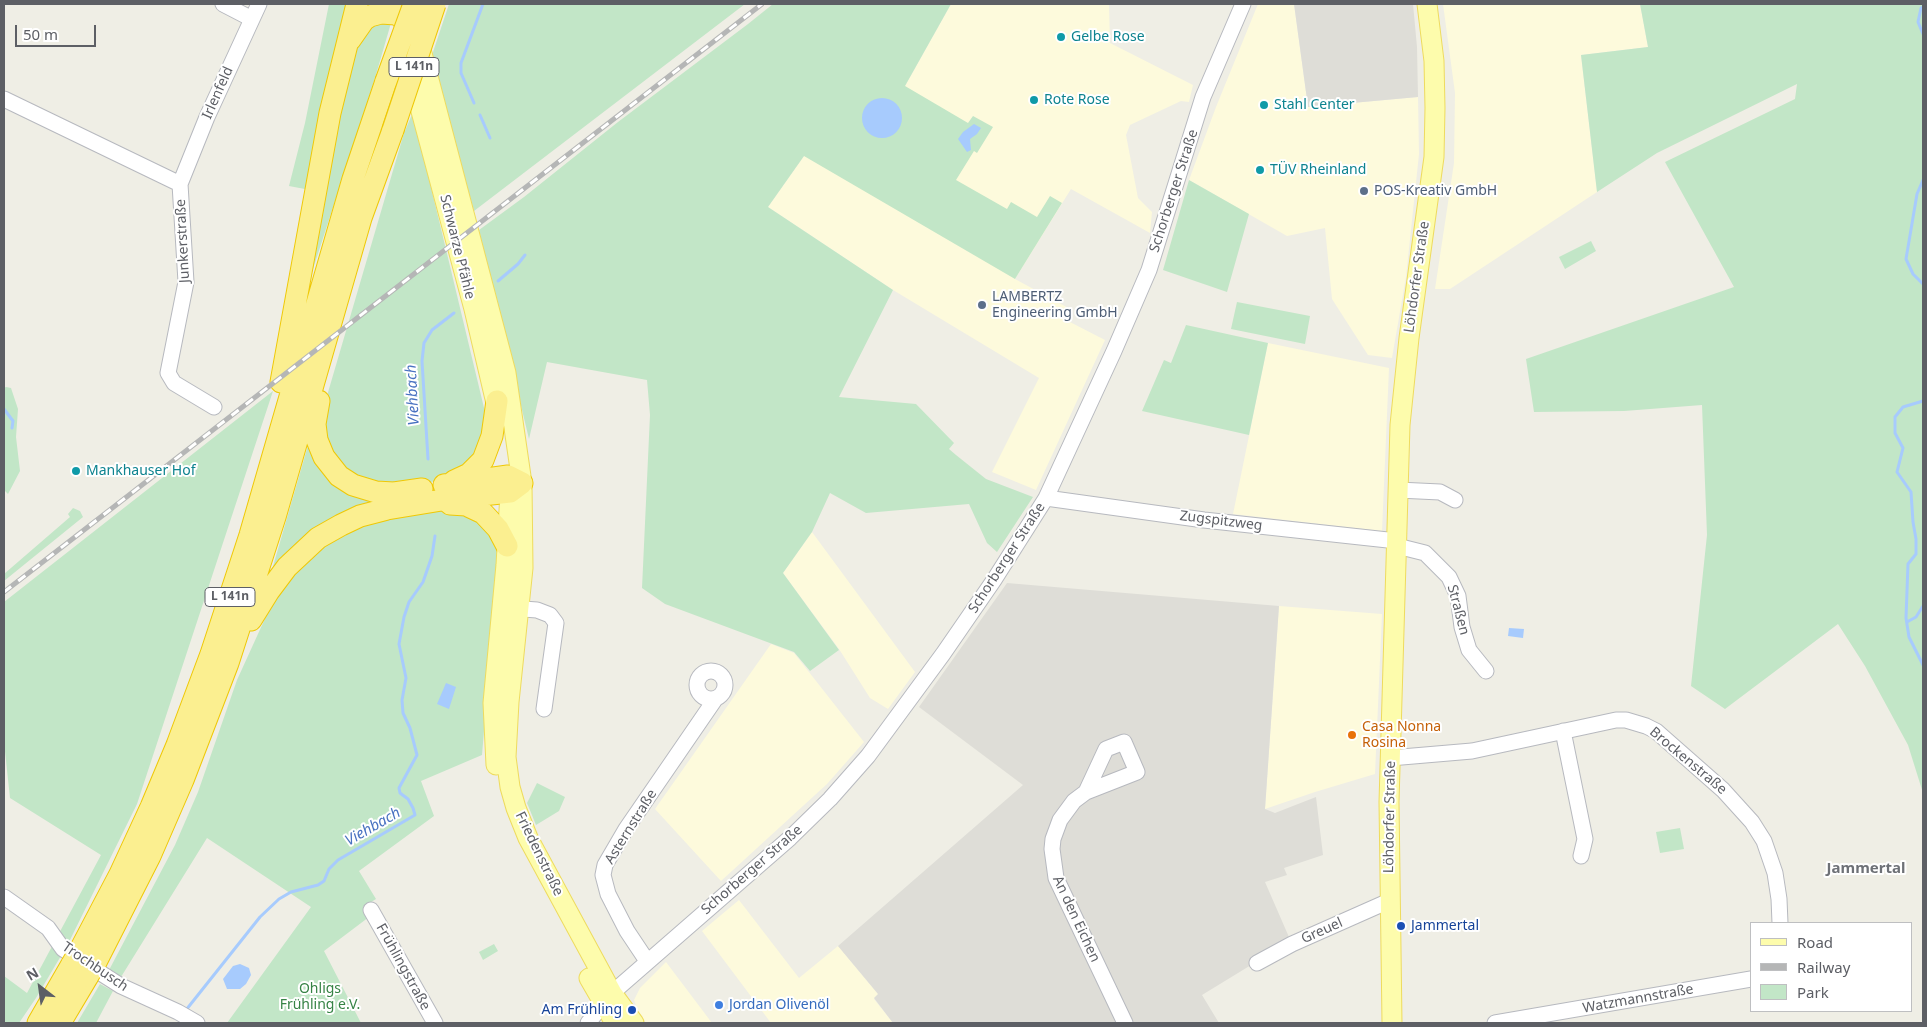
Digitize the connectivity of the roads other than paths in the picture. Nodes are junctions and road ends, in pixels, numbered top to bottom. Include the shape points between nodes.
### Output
1 (223, 4) edge
2 (259, 4) edge
3 (357, 4) edge
4 (435, 4) edge
5 (1243, 4) edge
6 (1427, 4) edge
7 (403, 6) edge
8 (252, 19) junction
9 (419, 40) joint
10 (345, 48) junction
11 (4, 99) edge
12 (180, 184) junction
13 (322, 356) junction
14 (497, 401) junction
15 (214, 407) dead end
16 (284, 418) junction
17 (514, 484) junction
18 (444, 485) junction
19 (1398, 490) junction
20 (1046, 498) junction
21 (1455, 500) dead end
22 (425, 503) junction
23 (1397, 544) junction
24 (507, 546) junction
25 (510, 608) junction
26 (233, 650) junction
27 (1486, 671) dead end
28 (716, 698) dead end
29 (544, 709) dead end
30 (1563, 731) junction
31 (1390, 758) junction
32 (1086, 792) dead end
33 (1581, 856) dead end
34 (4, 897) edge
35 (1389, 902) junction
36 (371, 910) dead end
37 (1780, 922) edge
38 (647, 962) junction
39 (1256, 963) dead end
40 (84, 964) junction
41 (1750, 979) edge
42 (607, 998) junction
43 (187, 1017) edge
44 (38, 1023) edge
45 (60, 1023) edge
46 (435, 1023) edge
47 (588, 1023) edge
48 (615, 1023) edge
49 (634, 1023) edge
50 (1126, 1023) edge
51 (1392, 1023) edge
52 (1494, 1023) edge

1 - 8 street
2 - 8 street, Irlenfeld
3 - 10 highway
4 - 13 highway, L 141n, bridge via 361,218
5 - 20 street, Schorberger Straße via 1203,97 1149,270
6 - 19 main road, Löhdorfer Straße via 1434,61 1434,157 1403,381
7 - 9 highway via 410,27
7 - 10 highway via 364,20
7 - 14 main road, Schwarze Pfähle
7 - 16 highway, L 141n, bridge via 386,81 345,206
8 - 12 street, Irlenfeld
9 - 17 main road, Schwarze Pfähle via 506,373
10 - 16 highway via 319,168 280,386 279,402
11 - 12 street, Junkerstraße
12 - 15 street, Junkerstraße via 186,282 168,373 174,383
13 - 18 highway via 315,424 317,440 324,457 338,476 353,486 376,492 394,493
13 - 26 highway, L 141n
14 - 17 main road, Schwarze Pfähle
14 - 18 highway via 492,436 483,460 470,474
16 - 40 highway, L 141n via 230,596 180,738
17 - 18 highway
17 - 22 highway
17 - 24 main road, Friedenstraße
17 - 25 main road, Friedenstraße via 523,568
19 - 21 street via 1440,492
19 - 23 main road, Löhdorfer Straße
20 - 23 street, Zugspitzweg
20 - 38 street, Schorberger Straße via 943,654 868,756 790,838
22 - 24 highway via 458,504 480,510 494,523
22 - 26 highway via 367,514 318,538 277,580
23 - 27 street, Straßen via 1425,553 1449,577 1458,596 1469,650
23 - 31 main road, Löhdorfer Straße
24 - 25 main road, Friedenstraße
25 - 29 street via 544,612 556,624
25 - 42 main road, Friedenstraße via 506,757 510,787 528,838
26 - 40 highway, L 141n via 150,856
28 - 38 street, Asternstraße via 626,829 603,872 612,903
30 - 31 street, Brockenstraße via 1472,751
30 - 33 street via 1585,839
30 - 37 street, Brockenstraße via 1626,720 1656,731 1745,812 1764,841 1778,883
31 - 35 main road, Löhdorfer Straße
32 - 50 street, An den Eichen via 1074,801 1060,820 1053,839 1054,872
34 - 43 street, Trochbusch via 48,928 63,948 121,986
35 - 39 street, Greuel
35 - 51 main road, Löhdorfer Straße
36 - 46 street, Frühlingstraße
38 - 42 street, Schorberger Straße
40 - 44 highway, L 141n
40 - 45 highway, L 141n
41 - 52 street, Watzmannstraße
42 - 47 street, Schorberger Straße
42 - 48 main road, Friedenstraße
42 - 49 main road, Friedenstraße

